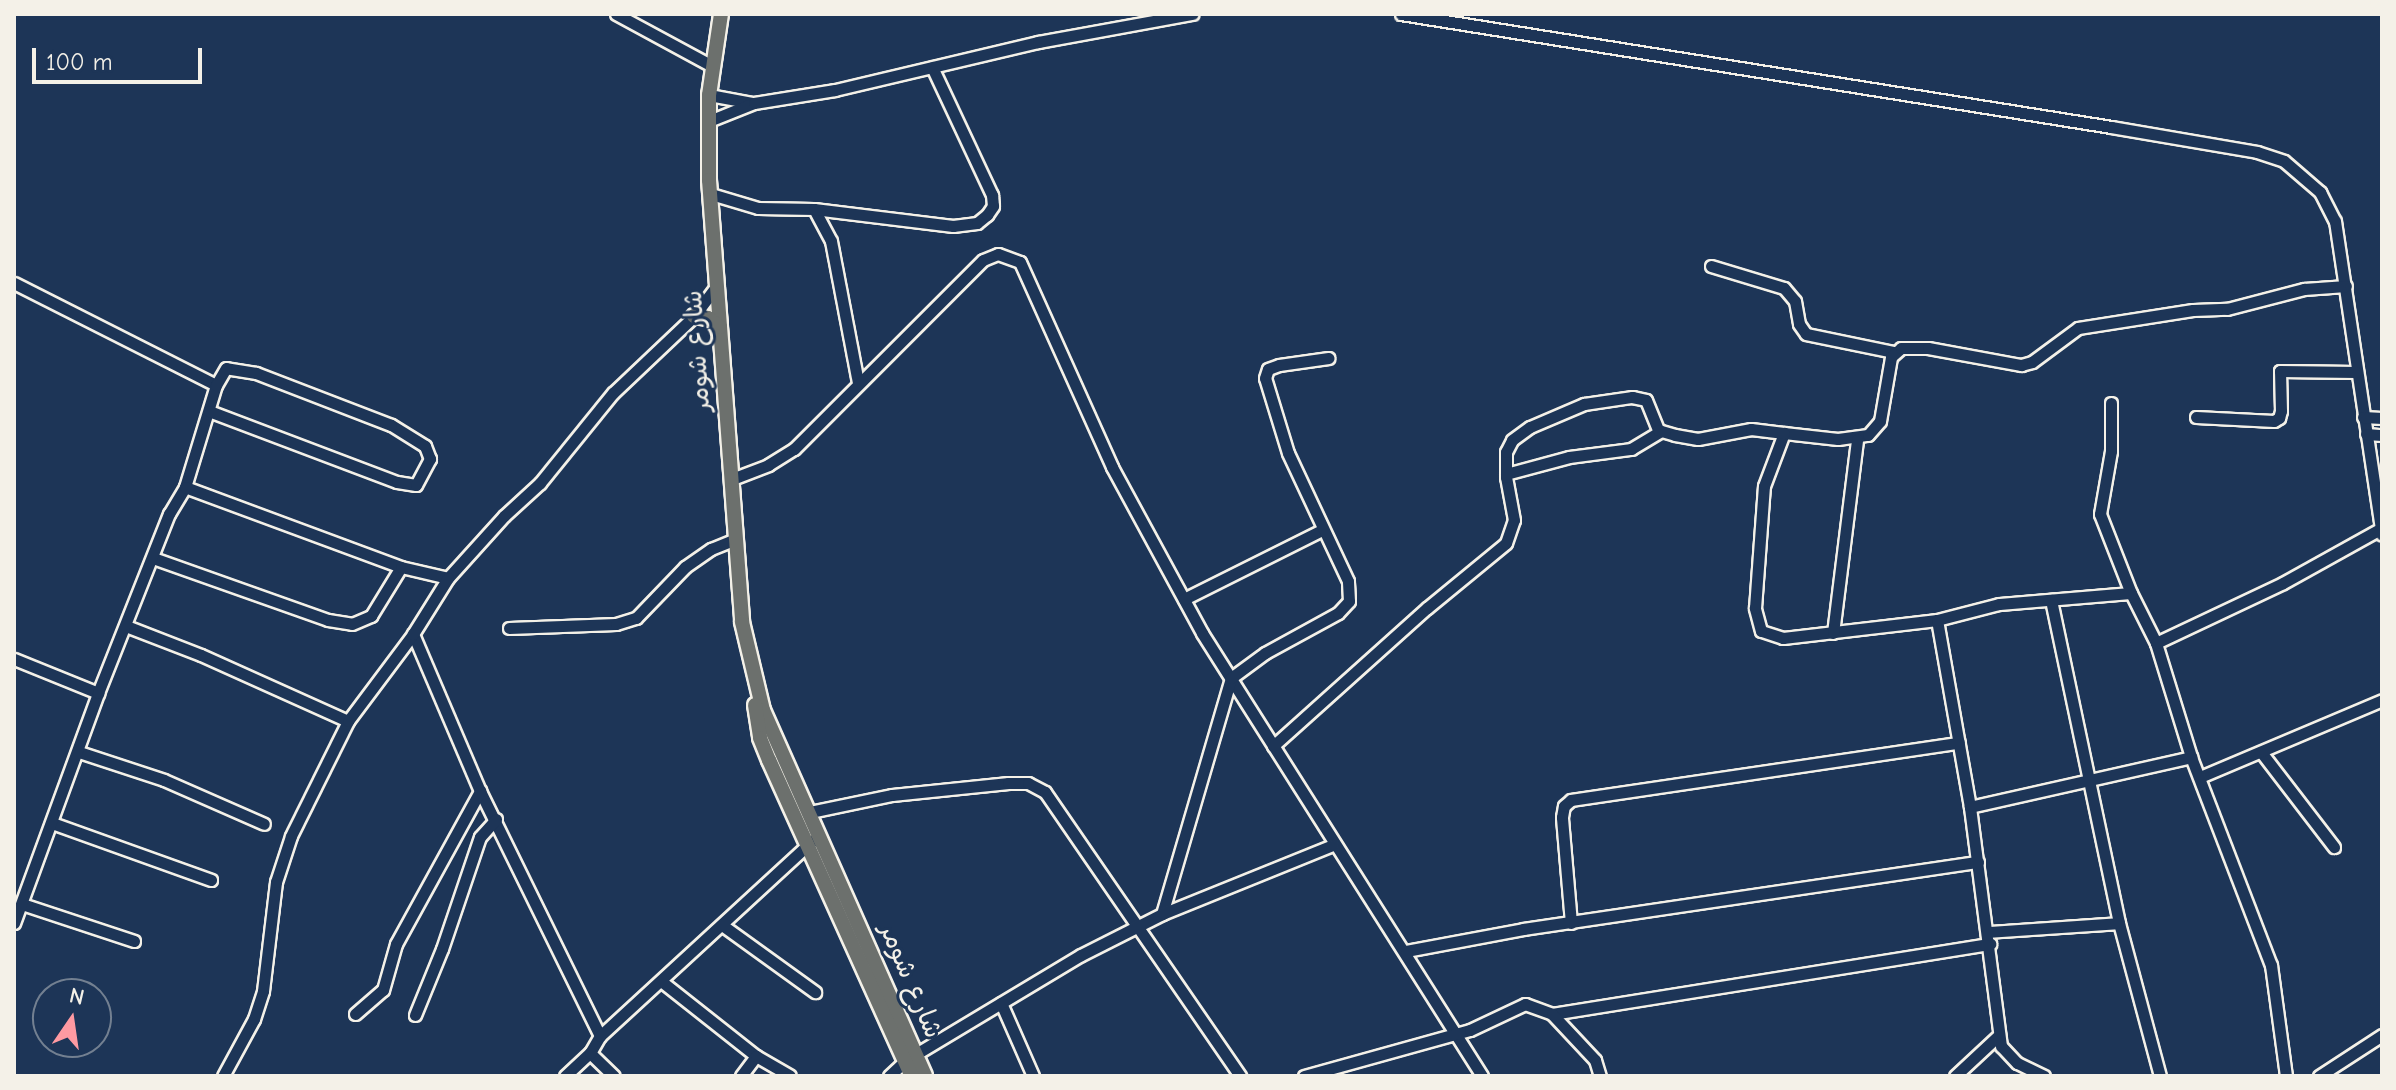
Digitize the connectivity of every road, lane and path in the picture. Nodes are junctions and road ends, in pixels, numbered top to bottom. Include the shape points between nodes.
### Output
1 (616, 14) edge
2 (721, 14) edge
3 (1192, 14) edge
4 (1401, 14) edge
5 (1498, 14) edge
6 (1119, 19) edge
7 (1496, 27) junction
8 (712, 66) junction
9 (932, 67) junction
10 (709, 95) junction
11 (754, 103) junction
12 (709, 121) junction
13 (711, 194) junction
14 (814, 209) junction
15 (1711, 266) dead end
16 (14, 283) edge
17 (717, 286) junction
18 (2346, 286) junction
19 (694, 316) junction
20 (720, 327) junction
21 (1894, 352) junction
22 (1329, 358) dead end
23 (2356, 372) junction
24 (858, 382) junction
25 (216, 385) junction
26 (2111, 403) dead end
27 (209, 411) junction
28 (2196, 417) dead end
29 (2363, 417) junction
30 (2382, 418) edge
31 (1661, 431) junction
32 (1784, 433) junction
33 (2366, 434) junction
34 (2382, 435) edge
35 (1857, 439) junction
36 (1506, 474) junction
37 (732, 479) junction
38 (185, 487) junction
39 (1322, 530) junction
40 (2381, 532) edge
41 (736, 539) junction
42 (153, 558) junction
43 (401, 567) junction
44 (448, 578) junction
45 (2131, 593) junction
46 (1184, 599) junction
47 (2051, 600) junction
48 (1937, 620) junction
49 (126, 626) junction
50 (509, 628) dead end
51 (1833, 633) junction
52 (413, 634) junction
53 (2156, 643) junction
54 (14, 659) edge
55 (1231, 678) junction
56 (754, 684) junction
57 (98, 693) junction
58 (2382, 700) edge
59 (348, 721) junction
60 (1959, 743) junction
61 (1273, 746) junction
62 (79, 752) junction
63 (2261, 752) junction
64 (2191, 757) junction
65 (2200, 777) junction
66 (2089, 783) junction
67 (480, 791) junction
68 (1970, 807) junction
69 (810, 812) junction
70 (496, 819) junction
71 (52, 823) junction
72 (264, 824) dead end
73 (813, 840) junction
74 (1333, 845) junction
75 (2334, 847) dead end
76 (1978, 862) junction
77 (211, 880) dead end
78 (22, 904) junction
79 (1162, 914) junction
80 (14, 923) edge
81 (1571, 923) junction
82 (2119, 923) junction
83 (722, 925) junction
84 (1139, 925) junction
85 (1989, 938) junction
86 (134, 941) dead end
87 (1406, 951) junction
88 (661, 981) junction
89 (815, 992) dead end
90 (1001, 1003) junction
91 (355, 1014) dead end
92 (1552, 1014) junction
93 (415, 1015) dead end
94 (1456, 1034) junction
95 (2382, 1035) edge
96 (600, 1036) junction
97 (1998, 1036) junction
98 (590, 1053) junction
99 (756, 1056) junction
100 (911, 1058) junction
101 (223, 1076) edge
102 (565, 1076) edge
103 (614, 1076) edge
104 (741, 1076) edge
105 (790, 1076) edge
106 (889, 1076) edge
107 (912, 1076) edge
108 (925, 1076) edge
109 (1033, 1076) edge
110 (1240, 1076) edge
111 (1304, 1076) edge
112 (1482, 1076) edge
113 (1600, 1076) edge
114 (1955, 1076) edge
115 (2044, 1076) edge
116 (2160, 1076) edge
117 (2286, 1076) edge
118 (2319, 1076) edge

1 - 8 street
2 - 8 main road, شارع شومر
3 - 6 street
4 - 7 street
5 - 7 street
6 - 9 street
7 - 18 street via 2257,152 2284,161 2320,192 2335,221
8 - 10 main road, شارع شومر
9 - 11 street
9 - 14 street via 992,195 987,215 977,223 953,226
10 - 11 street
10 - 12 main road, شارع شومر
11 - 12 street
12 - 13 main road, شارع شومر
13 - 14 street via 758,208
13 - 17 main road, شارع شومر
14 - 24 street via 831,241
15 - 21 street via 1784,288 1795,301 1806,334
16 - 25 street
17 - 19 street
17 - 20 main road, شارع شومر
18 - 21 street via 2290,291 2227,309 2100,323 2067,333 2043,355 2021,365 1912,346
18 - 23 street
19 - 20 main road
19 - 44 street via 613,393 540,483
20 - 37 main road, شارع شومر
21 - 35 street via 1880,421
22 - 39 street via 1279,365 1268,369 1265,378 1288,453
23 - 28 street via 2280,371 2280,416 2274,421
23 - 29 street
24 - 37 street via 794,449
24 - 46 street via 983,260 998,254 1020,262 1112,467
25 - 27 street
25 - 27 street via 226,368 256,373 391,425 425,446 430,459 416,485 397,482
26 - 45 street via 2111,451 2100,514
27 - 38 street
29 - 30 street
29 - 33 street
31 - 32 street via 1698,439 1751,429
31 - 36 street via 1631,449 1569,457
31 - 36 street via 1642,397 1584,404 1517,436 1506,452
32 - 35 street
32 - 51 street via 1764,486 1756,619 1761,631 1776,638
33 - 34 street
33 - 40 street
35 - 51 street
36 - 61 street via 1514,520 1506,543
37 - 41 main road, شارع شومر
38 - 42 street
38 - 43 street
39 - 46 street
39 - 55 street via 1348,581 1347,605
40 - 53 street
41 - 50 street via 685,567 636,618 616,624
41 - 56 main road, شارع شومر via 742,622
42 - 43 street via 352,624 371,616
42 - 49 street
43 - 44 street
44 - 52 street
45 - 47 street
45 - 53 street
46 - 55 street
47 - 48 street via 1999,604
47 - 66 street
48 - 51 street
48 - 60 street
49 - 57 street
49 - 59 street
52 - 59 street
52 - 67 street
53 - 64 street
54 - 57 street
55 - 61 street
55 - 79 street
56 - 69 main road, شارع شومر
56 - 73 main road, شارع شومر via 760,738
57 - 62 street
58 - 63 street
59 - 101 street via 291,836 276,882 263,991
60 - 68 street
60 - 81 street via 1571,800 1562,817
61 - 74 street
62 - 71 street
62 - 72 street via 164,780
63 - 65 street
63 - 75 street
64 - 65 street
64 - 66 street
65 - 117 street via 2271,965
66 - 68 street
66 - 82 street
67 - 70 street
67 - 91 street via 396,944 383,990
68 - 76 street
69 - 73 main road, شارع شومر
69 - 84 street via 892,795 1028,783 1045,792
70 - 93 street via 476,847
70 - 96 street
71 - 77 street
71 - 78 street
73 - 83 street
73 - 100 main road, شارع شومر
74 - 79 street
74 - 87 street
76 - 81 street
76 - 85 street
78 - 80 street
78 - 86 street
79 - 84 street
81 - 87 street
82 - 85 street
82 - 116 street
83 - 88 street
83 - 89 street
84 - 90 street
84 - 110 street
85 - 92 street
85 - 97 street
87 - 94 street
88 - 96 street
88 - 99 street
90 - 100 street
90 - 109 street
92 - 94 street via 1517,1005
92 - 113 street via 1595,1060
94 - 111 street
94 - 112 street
95 - 118 street
96 - 98 street
97 - 114 street
97 - 115 street via 2007,1055
98 - 102 street
98 - 103 street
99 - 104 street
99 - 105 street
100 - 106 street
100 - 107 main road, شارع شومر
100 - 108 main road, شارع شومر

